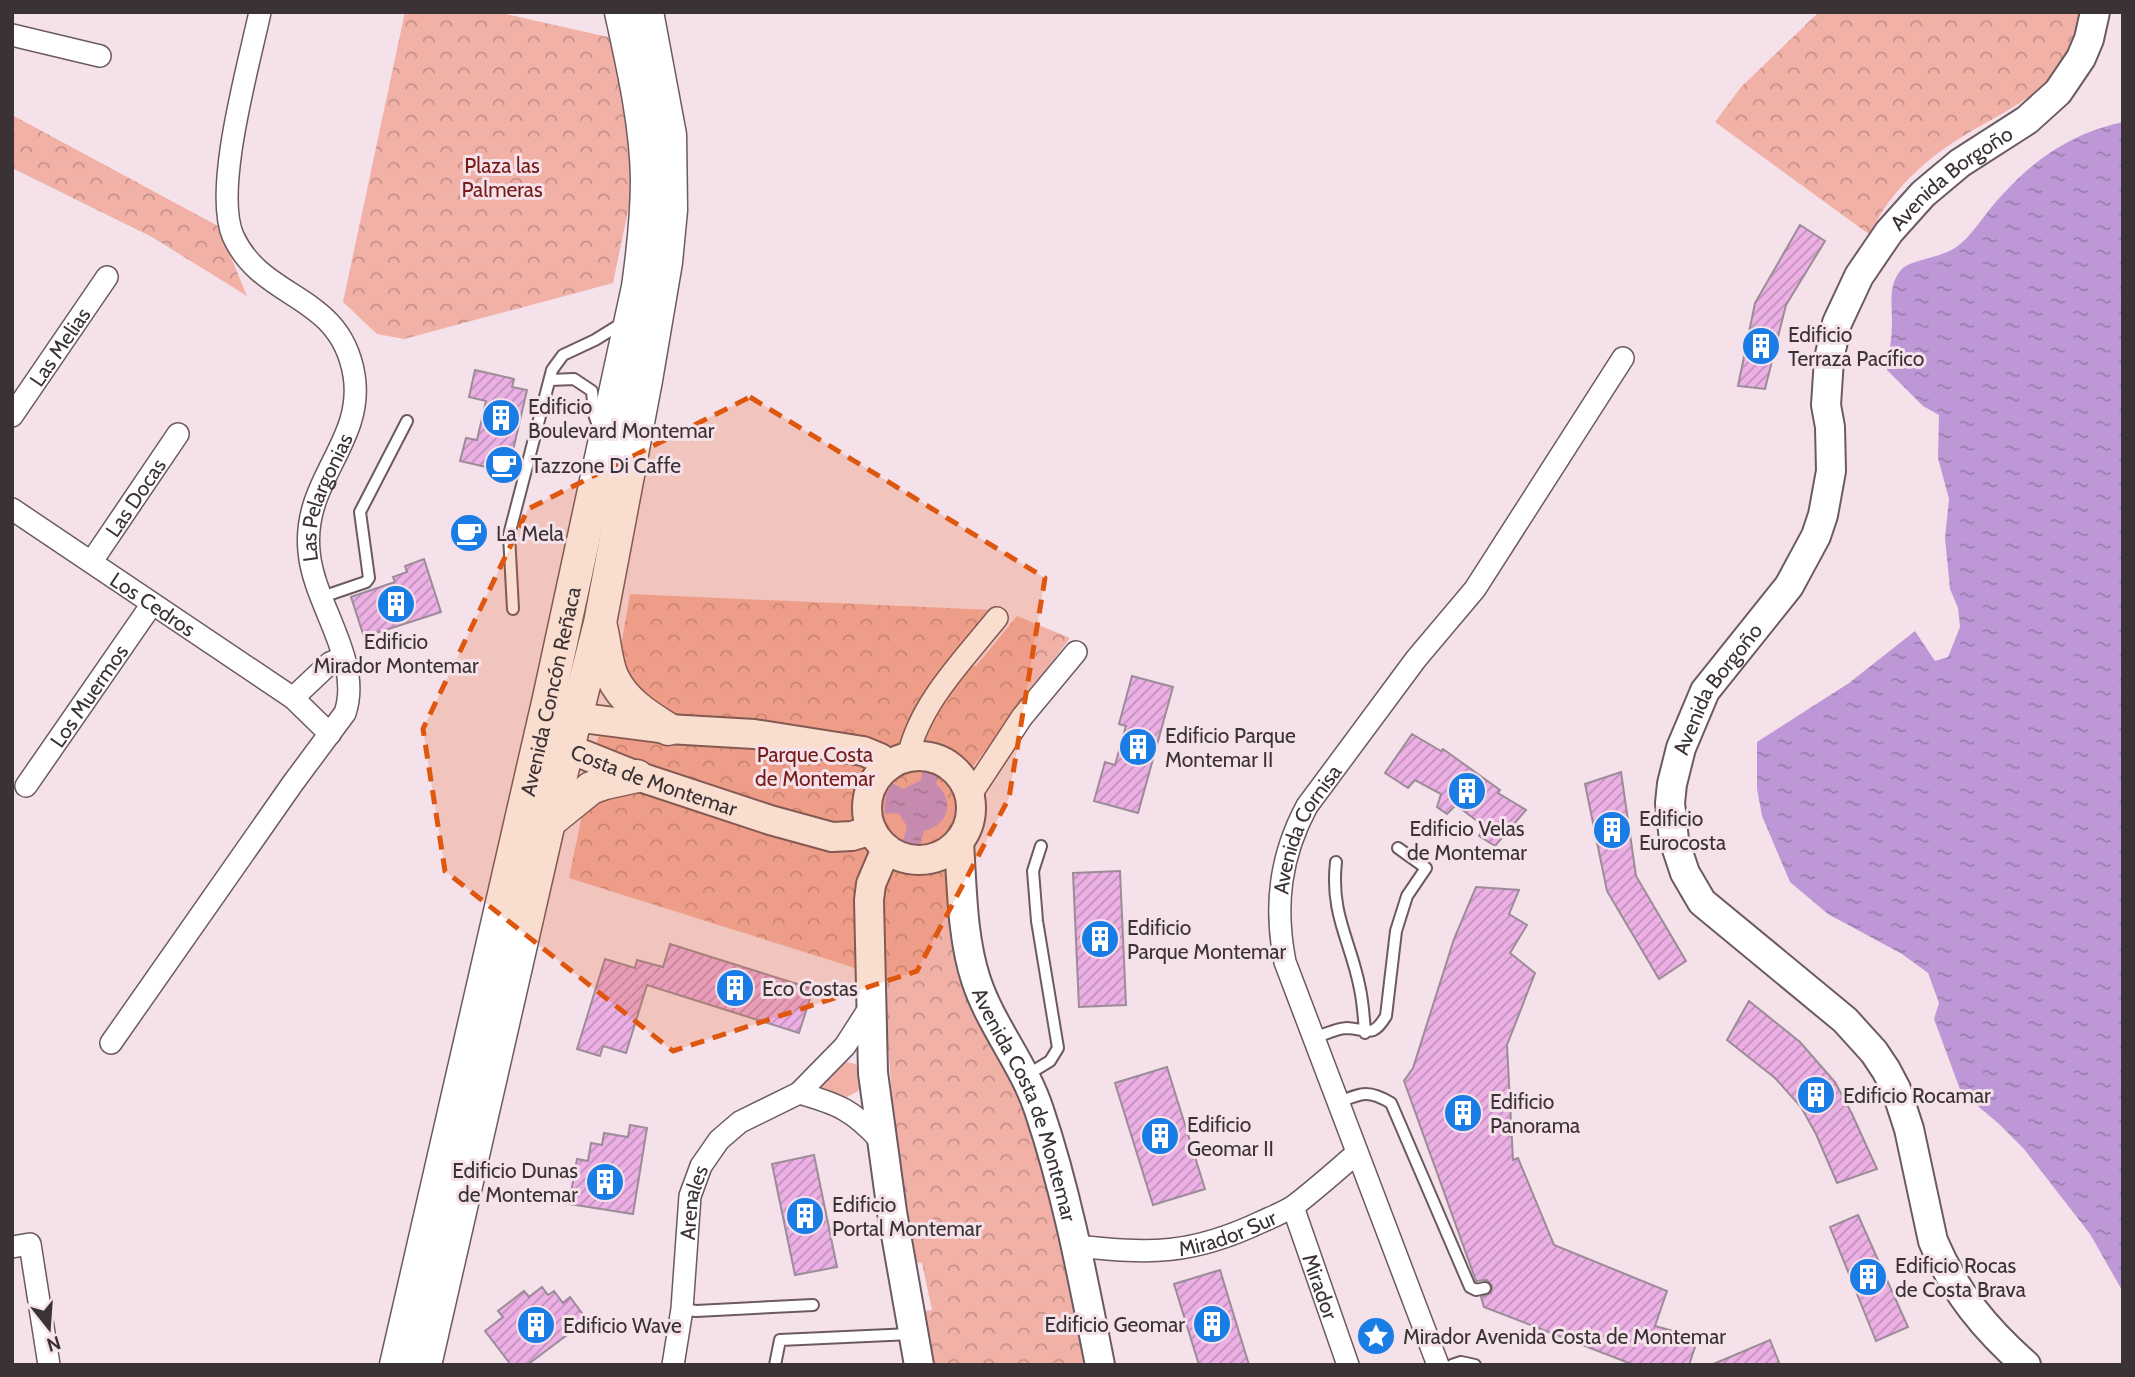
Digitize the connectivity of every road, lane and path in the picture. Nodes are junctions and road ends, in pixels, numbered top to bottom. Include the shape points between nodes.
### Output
1 (260, 12) edge
2 (621, 12) edge
3 (647, 12) edge
4 (2095, 12) edge
5 (12, 35) edge
6 (100, 57) dead end
7 (107, 277) dead end
8 (594, 340) junction
9 (636, 351) junction
10 (1623, 358) dead end
11 (550, 380) junction
12 (12, 416) edge
13 (407, 421) dead end
14 (178, 434) dead end
15 (605, 447) junction
16 (12, 509) edge
17 (92, 561) junction
18 (322, 597) junction
19 (152, 604) junction
20 (513, 609) dead end
21 (997, 618) dead end
22 (600, 622) junction
23 (1076, 652) dead end
24 (343, 657) junction
25 (293, 698) junction
26 (559, 719) junction
27 (668, 729) junction
28 (330, 734) junction
29 (567, 748) junction
30 (899, 761) junction
31 (637, 776) junction
32 (26, 786) dead end
33 (970, 796) junction
34 (549, 822) junction
35 (879, 840) junction
36 (959, 842) junction
37 (1041, 846) dead end
38 (1398, 848) dead end
39 (1336, 862) dead end
40 (870, 1007) junction
41 (1365, 1032) junction
42 (1313, 1038) junction
43 (111, 1043) dead end
44 (1025, 1076) junction
45 (799, 1093) junction
46 (1337, 1103) junction
47 (881, 1141) junction
48 (1357, 1153) junction
49 (1293, 1207) junction
50 (21, 1245) edge
51 (1076, 1246) junction
52 (1485, 1288) dead end
53 (813, 1305) dead end
54 (682, 1308) junction
55 (914, 1334) junction
56 (49, 1365) edge
57 (396, 1365) edge
58 (425, 1365) edge
59 (673, 1365) edge
60 (775, 1365) edge
61 (919, 1365) edge
62 (1100, 1365) edge
63 (1348, 1365) edge
64 (1437, 1365) edge
65 (1452, 1365) edge
66 (1475, 1365) edge
67 (2026, 1365) edge

1 - 18 street, Las Pelargonias via 228,174 226,205 232,235 248,262 263,276 327,319 344,344 356,392 351,422 311,515 309,551
2 - 9 main road, Avenida Concón Reñaca via 643,124 647,178
3 - 9 main road, Avenida Concón Reñaca via 670,135 671,172 666,262
4 - 67 street, Avenida Borgoño via 2081,58 2058,92 2027,120 1981,148 1923,194 1859,276 1837,323 1829,359 1830,471 1816,536 1789,586 1705,691 1678,757 1671,803 1679,857 1702,902 1845,1020 1886,1070 1903,1109 1933,1241 1942,1261 1976,1316
5 - 6 street
7 - 12 street, Las Melias
8 - 9 lane
8 - 9 lane
8 - 11 lane via 564,355
9 - 15 main road, Avenida Concón Reñaca
9 - 22 main road, Avenida Concón Reñaca
10 - 42 street, Avenida Cornisa via 1475,589 1410,667 1296,825 1282,869 1279,915 1286,962
11 - 15 lane via 574,379 592,391
11 - 20 lane via 509,535
13 - 18 lane via 360,512 369,578
14 - 17 street, Las Docas
15 - 26 main road, Avenida Concón Reñaca
16 - 17 street, Los Cedros
17 - 19 street, Los Cedros
18 - 24 street, Las Pelargonias
19 - 25 street, Los Cedros
19 - 32 street, Los Muermos
21 - 30 street via 945,683
22 - 26 main road, Avenida Concón Reñaca
22 - 27 main road via 612,676 622,692 640,711
23 - 33 street via 1021,717
24 - 25 street via 330,663
24 - 28 street, Las Pelargonias via 350,683 348,704
25 - 28 street, Los Cedros
26 - 27 street, Costa de Montemar
26 - 29 main road, Avenida Concón Reñaca
26 - 57 main road, Avenida Concón Reñaca
27 - 30 street, Costa de Montemar via 754,734
28 - 43 street, Las Pelargonias
29 - 31 street, Costa de Montemar
29 - 34 main road, Avenida Concón Reñaca
30 - 33 street via 924,756 940,760 964,781
30 - 35 street via 879,775 869,795 867,816
31 - 34 main road via 592,789
31 - 35 street, Costa de Montemar via 832,837
33 - 36 street via 972,812
34 - 58 main road, Avenida Concón Reñaca
35 - 36 street via 900,857 916,861 947,853
35 - 40 street via 869,901
36 - 44 street, Avenida Costa de Montemar via 967,942 976,981
37 - 44 lane via 1033,871 1037,921 1058,1048 1050,1061
38 - 41 lane via 1426,868 1407,896 1396,931 1387,1016 1379,1028
39 - 41 lane via 1337,912 1360,988
40 - 45 street, Arenales via 845,1046
40 - 47 street
41 - 42 lane via 1345,1028
42 - 46 street, Avenida Cornisa
44 - 51 street, Avenida Costa de Montemar via 1051,1144
45 - 47 street via 829,1101 860,1118
45 - 54 street, Arenales via 740,1122 719,1140 701,1166 690,1196
46 - 48 street, Avenida Cornisa
46 - 52 lane via 1359,1093 1375,1094 1391,1103 1470,1287
47 - 55 street
48 - 49 street, Mirador Sur
48 - 64 street, Avenida Cornisa
49 - 51 street, Mirador Sur via 1202,1245 1163,1251
49 - 63 street, Mirador
50 - 56 street
51 - 62 street, Avenida Costa de Montemar
53 - 54 lane
54 - 59 street, Arenales
55 - 60 lane via 780,1340
55 - 61 street
65 - 66 lane

